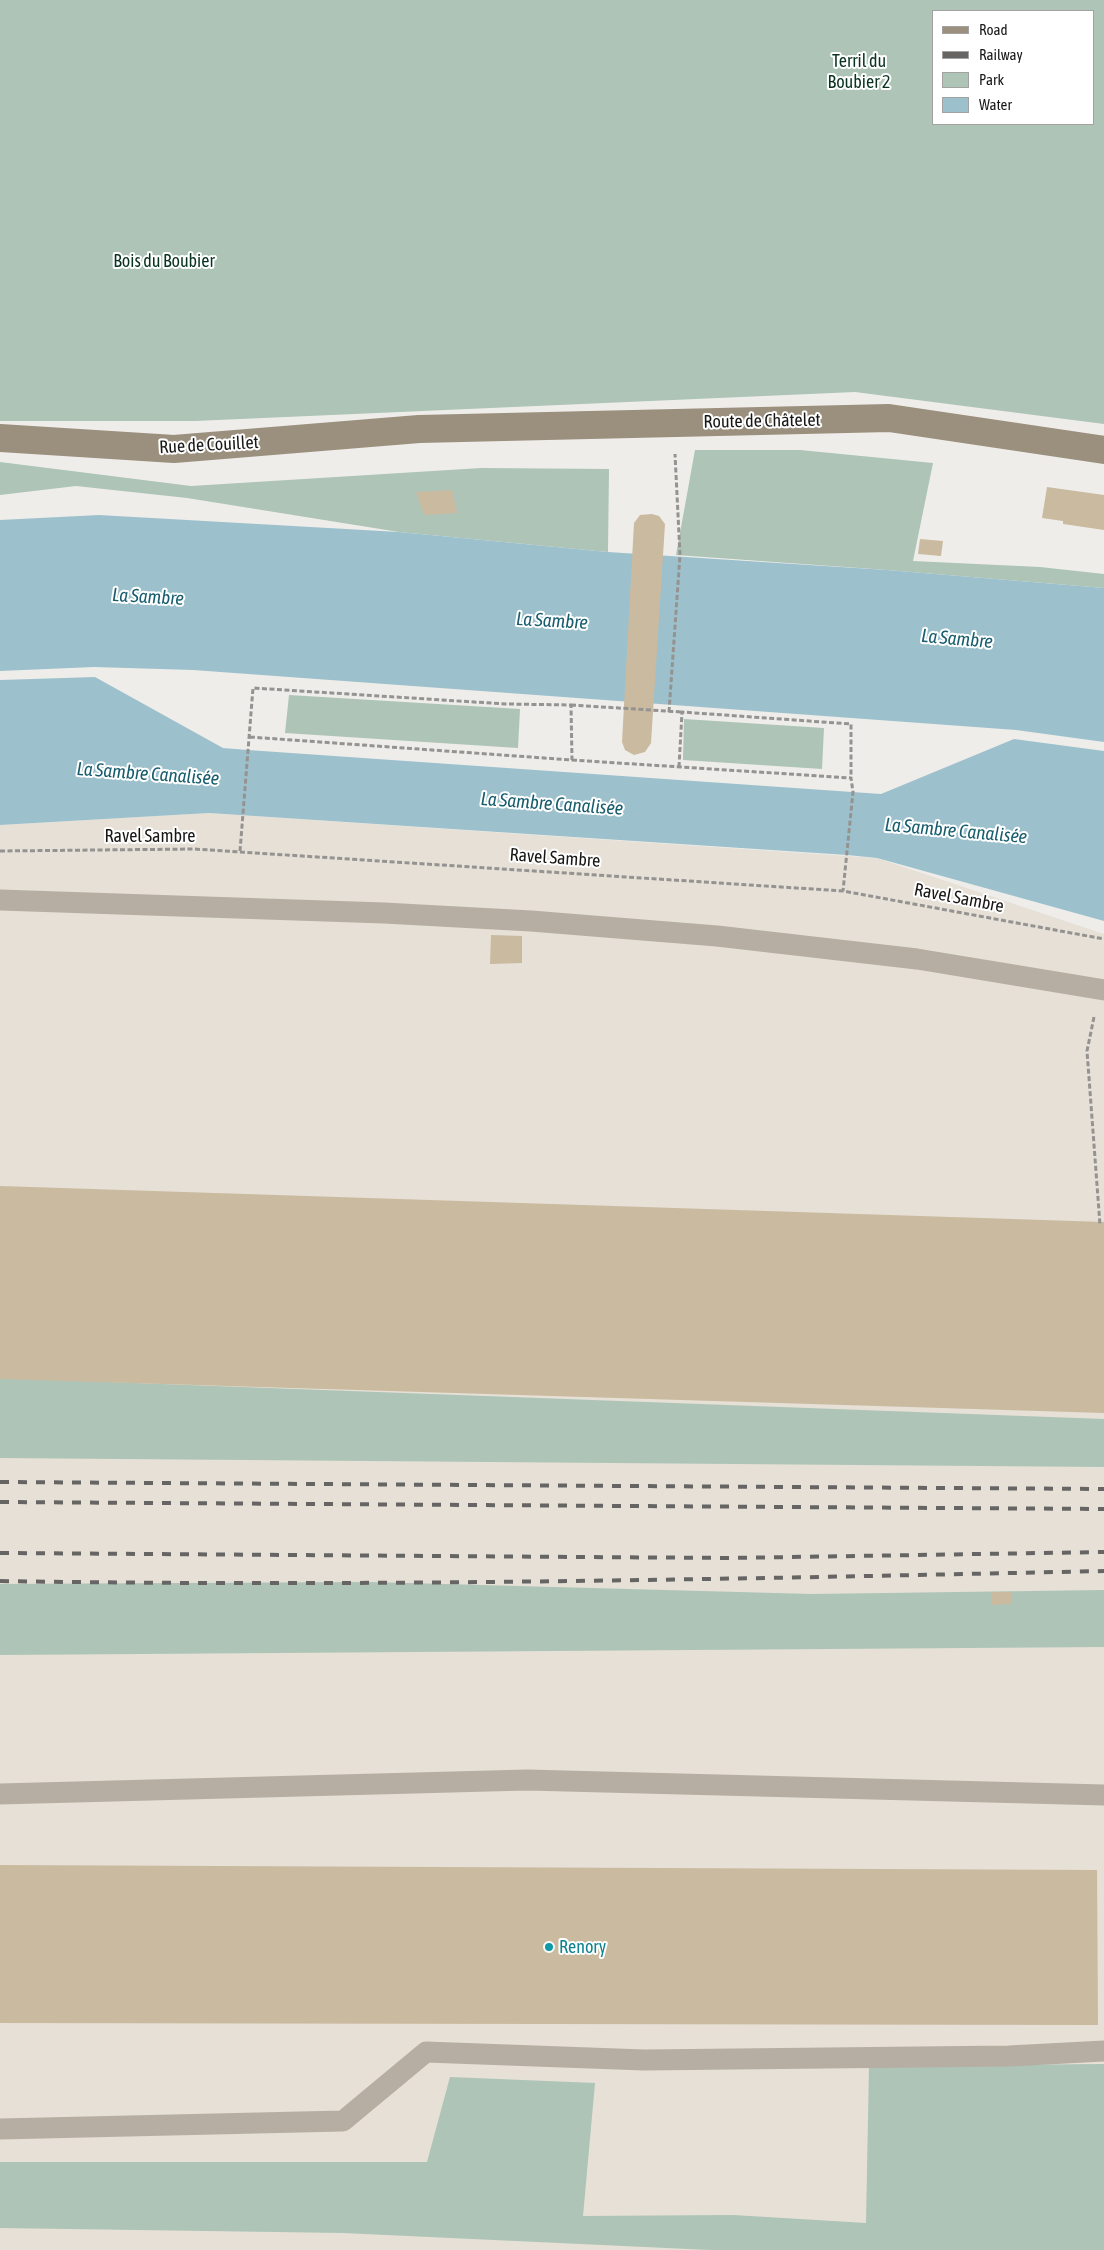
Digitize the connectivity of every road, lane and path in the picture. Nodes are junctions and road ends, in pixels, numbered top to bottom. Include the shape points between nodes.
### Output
1 (676, 423) junction
2 (418, 429) joint
3 (0, 438) edge
4 (1104, 450) edge
5 (571, 705) junction
6 (669, 712) junction
7 (682, 712) junction
8 (250, 737) junction
9 (572, 760) junction
10 (679, 767) junction
11 (851, 778) junction
12 (0, 851) edge
13 (240, 851) junction
14 (843, 890) junction
15 (0, 900) edge
16 (1104, 939) edge
17 (1102, 990) edge
18 (1100, 1225) dead end
19 (0, 1794) edge
20 (1104, 1795) edge
21 (1104, 2051) edge
22 (0, 2129) edge

1 - 2 main road, Route de Châtelet
1 - 4 main road, Route de Châtelet via 890,418
1 - 6 path via 680,555
2 - 3 main road, Rue de Couillet via 174,449
5 - 6 path
5 - 8 path via 253,688
5 - 9 path
6 - 7 path
7 - 10 path
7 - 11 path via 851,724
8 - 9 path
8 - 13 path
9 - 10 path
10 - 11 path
11 - 14 path via 853,792
12 - 13 path, Ravel Sambre
13 - 14 path, Ravel Sambre
14 - 16 path, Ravel Sambre
15 - 17 lane via 374,912 717,936 962,965
17 - 18 path via 1087,1051
19 - 20 lane via 527,1780
21 - 22 lane via 1009,2056 654,2060 426,2052 344,2121

